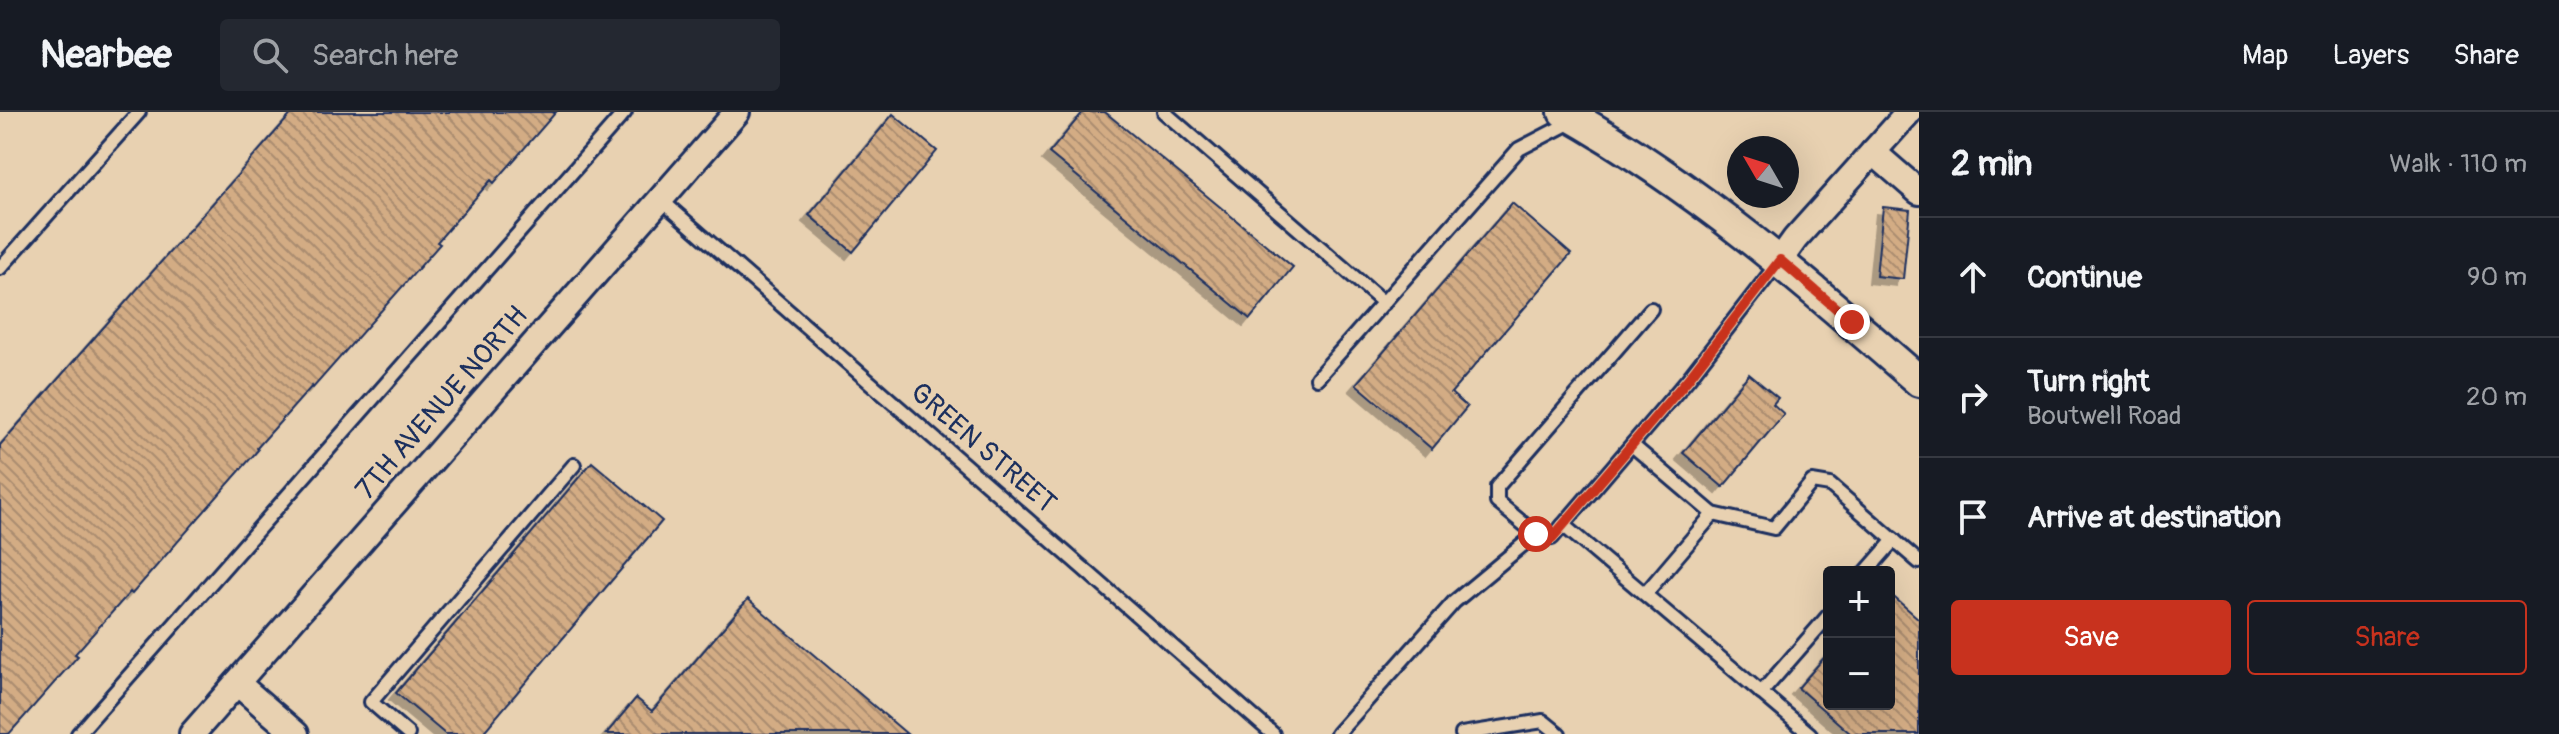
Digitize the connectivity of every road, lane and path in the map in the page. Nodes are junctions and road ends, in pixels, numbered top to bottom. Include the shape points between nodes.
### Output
1 (139, 112) edge
2 (625, 112) edge
3 (737, 112) edge
4 (1164, 112) edge
5 (1572, 114) edge
6 (1897, 116) edge
7 (1873, 152) junction
8 (1919, 192) edge
9 (661, 200) junction
10 (1780, 260) junction
11 (0, 268) edge
12 (1384, 303) junction
13 (1651, 309) dead end
14 (1317, 378) dead end
15 (1919, 381) edge
16 (1632, 445) junction
17 (574, 465) dead end
18 (1713, 514) junction
19 (1563, 525) junction
20 (1536, 534) junction
21 (1894, 540) junction
22 (1919, 562) edge
23 (1871, 566) edge
24 (1645, 594) junction
25 (1823, 622) edge
26 (237, 683) junction
27 (1761, 693) junction
28 (78, 734) edge
29 (192, 734) edge
30 (296, 734) edge
31 (408, 734) edge
32 (1273, 734) edge
33 (1337, 734) edge
34 (1462, 734) edge
35 (1559, 734) edge
36 (1810, 734) edge

1 - 11 lane
2 - 28 lane
3 - 9 street, 7TH AVENUE NORTH
4 - 12 lane
5 - 10 street
5 - 12 lane via 1519,149
6 - 7 street
7 - 8 street
7 - 10 street
9 - 26 street, 7TH AVENUE NORTH
9 - 32 lane, GREEN STREET
10 - 15 street
10 - 16 lane
12 - 14 lane
13 - 20 lane via 1497,487 1497,502
16 - 18 lane
16 - 19 lane
17 - 31 lane via 371,702
18 - 21 lane via 1774,528 1812,482 1830,485
18 - 24 lane
19 - 20 lane via 1552,538
19 - 24 lane
20 - 33 lane via 1454,602
21 - 22 lane
21 - 23 lane
24 - 27 lane
25 - 27 lane
26 - 29 street, 7TH AVENUE NORTH
26 - 30 street
27 - 36 lane
34 - 35 lane via 1543,721

